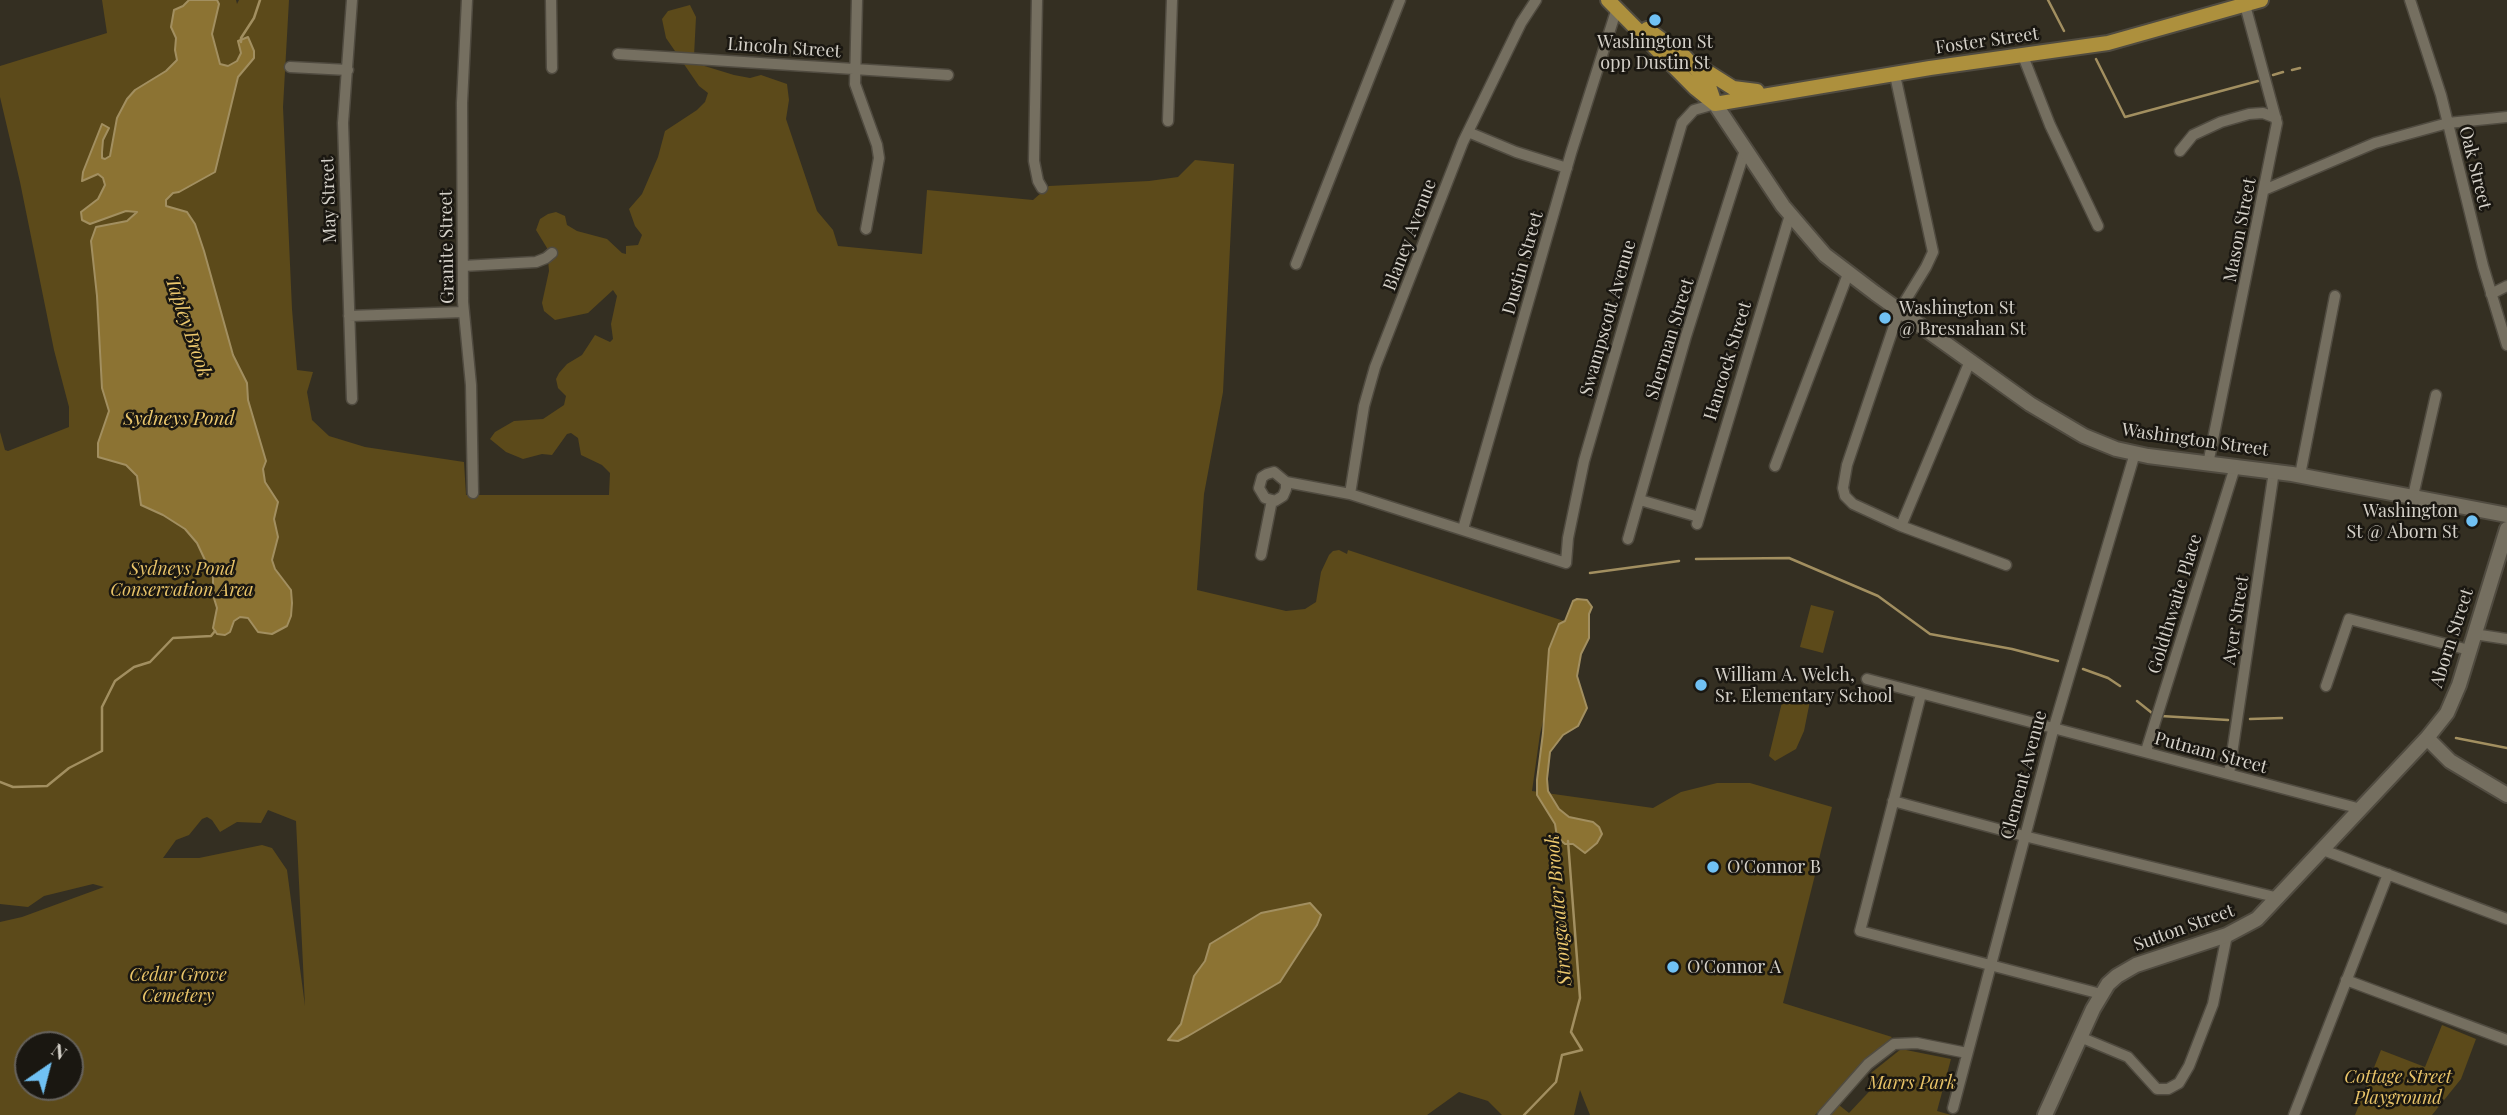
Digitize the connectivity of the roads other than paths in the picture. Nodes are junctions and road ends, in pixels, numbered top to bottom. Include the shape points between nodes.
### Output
1 (352, 0) edge
2 (467, 0) edge
3 (551, 0) edge
4 (857, 0) edge
5 (1037, 0) edge
6 (1172, 0) edge
7 (1400, 0) edge
8 (1536, 0) edge
9 (2261, 0) edge
10 (2410, 0) edge
11 (1613, 4) edge
12 (2245, 5) junction
13 (618, 54) dead end
14 (2023, 56) junction
15 (1685, 57) junction
16 (290, 67) dead end
17 (552, 68) dead end
18 (856, 69) junction
19 (348, 70) junction
20 (948, 75) dead end
21 (1895, 75) junction
22 (1776, 93) junction
23 (1715, 104) junction
24 (2507, 117) edge
25 (2276, 118) junction
26 (1168, 121) dead end
27 (2448, 123) junction
28 (1468, 132) junction
29 (1745, 150) junction
30 (2180, 151) dead end
31 (1567, 168) junction
32 (1042, 188) dead end
33 (2264, 190) junction
34 (1790, 215) junction
35 (2098, 226) dead end
36 (866, 229) dead end
37 (552, 253) dead end
38 (1296, 264) dead end
39 (463, 266) junction
40 (1848, 274) junction
41 (2507, 286) edge
42 (2491, 294) junction
43 (2335, 296) dead end
44 (1899, 311) junction
45 (463, 312) junction
46 (349, 316) junction
47 (2507, 345) edge
48 (1970, 361) junction
49 (2436, 395) dead end
50 (352, 399) dead end
51 (2135, 453) junction
52 (2208, 464) junction
53 (1775, 466) dead end
54 (2235, 467) junction
55 (2274, 471) junction
56 (2300, 475) junction
57 (1286, 482) junction
58 (472, 493) dead end
59 (1350, 494) junction
60 (2413, 495) junction
61 (1272, 500) junction
62 (1640, 500) junction
63 (2507, 515) edge
64 (1902, 527) junction
65 (1463, 529) junction
66 (2507, 529) edge
67 (1628, 539) dead end
68 (1261, 555) dead end
69 (2006, 565) dead end
70 (2474, 634) junction
71 (2507, 639) edge
72 (2469, 650) junction
73 (1867, 679) dead end
74 (2326, 686) dead end
75 (1921, 694) junction
76 (2054, 727) junction
77 (2427, 738) junction
78 (2146, 751) junction
79 (2229, 774) junction
80 (2507, 795) edge
81 (1893, 801) junction
82 (2361, 809) junction
83 (2024, 836) junction
84 (2323, 850) junction
85 (2388, 874) junction
86 (2279, 898) junction
87 (2507, 919) edge
88 (2227, 935) junction
89 (1989, 967) junction
90 (2346, 980) junction
91 (2101, 994) junction
92 (2080, 1037) junction
93 (2507, 1041) edge
94 (1967, 1053) junction
95 (1953, 1108) dead end
96 (1823, 1115) edge
97 (2045, 1115) edge
98 (2294, 1115) edge

1 - 19 street, May Street
2 - 39 street, Granite Street
3 - 17 street
4 - 18 street
5 - 32 street via 1034,161
6 - 26 street
7 - 38 street
8 - 28 street, Blaney Avenue
9 - 12 main road, Foster Street
10 - 27 street, Oak Street
11 - 15 main road, Washington Street
11 - 23 main road, Washington Street
11 - 31 street, Dustin Street
12 - 14 main road, Foster Street via 2108,43
12 - 25 street, Mason Street
13 - 18 street, Lincoln Street
14 - 21 main road, Foster Street
14 - 35 street
15 - 22 main road via 1733,88
15 - 23 main road, Washington Street via 1709,86
16 - 19 street
18 - 20 street, Lincoln Street
18 - 36 street via 855,84 879,158
19 - 46 street, May Street via 343,123
21 - 22 main road, Foster Street
21 - 44 street via 1933,252
22 - 23 main road, Foster Street
23 - 29 main road, Washington Street
23 - 65 street, Swampscott Avenue via 1694,110 1682,123 1584,461 1566,563
24 - 27 street
25 - 30 street via 2249,114 2221,122 2193,135
25 - 33 street, Mason Street
27 - 33 street via 2375,143
27 - 42 street, Oak Street
28 - 31 street
28 - 59 street, Blaney Avenue via 1375,367
29 - 34 main road, Washington Street
29 - 62 street, Sherman Street
31 - 65 street, Dustin Street
33 - 52 street, Mason Street
34 - 40 main road, Washington Street
34 - 62 street, Hancock Street via 1698,520
37 - 39 street via 536,262
39 - 45 street, Granite Street
40 - 44 main road, Washington Street
40 - 53 street
41 - 42 street
42 - 47 street, Oak Street
43 - 56 street
44 - 48 main road, Washington Street
44 - 64 street via 1843,488 1853,504
45 - 46 street
45 - 58 street, Granite Street via 471,385
46 - 50 street, May Street
48 - 51 main road, Washington Street via 2059,423
48 - 64 street
49 - 60 street
51 - 52 main road, Washington Street
51 - 76 street, Clement Avenue
52 - 54 main road, Washington Street
54 - 55 main road, Washington Street
54 - 78 street, Goldthwaite Place
55 - 56 main road, Washington Street
55 - 79 street, Ayer Street
56 - 60 main road, Washington Street
57 - 59 street
57 - 61 street via 1283,496
57 - 61 street via 1274,472 1262,477 1259,488
59 - 65 street
60 - 63 main road, Washington Street
61 - 68 street
62 - 67 street, Sherman Street
64 - 69 street
66 - 70 main road, Aborn Street
70 - 71 street
70 - 72 main road, Aborn Street
72 - 74 street via 2349,619
72 - 77 main road, Aborn Street via 2452,702
73 - 75 street, Putnam Street
75 - 76 street, Putnam Street
75 - 81 street
76 - 78 street, Putnam Street
76 - 83 street, Clement Avenue
77 - 80 main road via 2450,761
77 - 82 main road, Sutton Street
78 - 79 street, Putnam Street
79 - 82 street, Putnam Street
81 - 83 street
81 - 89 street via 1860,931
82 - 84 main road, Sutton Street
83 - 86 street
83 - 89 street, Clement Avenue
84 - 85 street
84 - 86 main road, Sutton Street
85 - 87 street
85 - 90 street
86 - 88 main road, Sutton Street via 2257,919
88 - 91 main road, Sutton Street via 2136,965 2117,976
88 - 92 street via 2209,1015 2179,1083 2157,1088 2128,1057
89 - 91 street
89 - 94 street, Clement Avenue
90 - 93 street
90 - 98 street
91 - 92 main road, Sutton Street
92 - 97 main road, Sutton Street
94 - 95 street, Clement Avenue
94 - 96 street via 1917,1043 1894,1044 1868,1064

